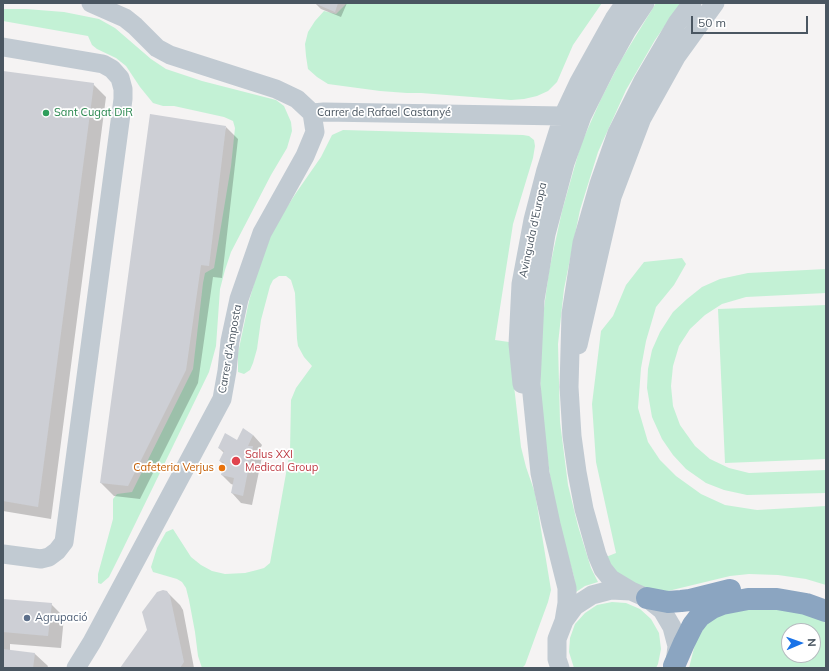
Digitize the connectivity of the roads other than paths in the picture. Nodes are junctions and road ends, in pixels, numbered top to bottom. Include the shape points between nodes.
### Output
1 (91, 3) edge
2 (625, 3) edge
3 (645, 3) edge
4 (692, 3) edge
5 (715, 3) edge
6 (3, 47) edge
7 (312, 113) junction
8 (563, 116) junction
9 (569, 387) junction
10 (540, 473) junction
11 (3, 554) edge
12 (639, 594) junction
13 (826, 597) edge
14 (826, 611) edge
15 (564, 621) junction
16 (556, 665) edge
17 (84, 667) edge
18 (674, 667) edge

1 - 7 street, Carrer de Rafael Castanyé via 125,18 157,48 170,55 276,89 297,99
2 - 8 street, Avinguda d'Europa via 579,82
3 - 10 street, Avinguda d'Europa via 627,30 582,116 565,164 546,234 535,300 531,384
4 - 9 street via 677,23 643,81 617,133 599,184 582,243 571,314
5 - 9 street via 676,57 642,118 612,197
6 - 11 street via 103,64 120,78 123,99 64,542 49,557 41,559
7 - 8 street, Carrer de Rafael Castanyé
7 - 17 street, Carrer d'Amposta via 315,132 305,156 262,233 239,299 222,398 92,642
8 - 10 street, Avinguda d'Europa via 533,220 520,292 518,344 523,397
9 - 12 street via 577,472 584,510 597,555 611,579
10 - 15 street, Avinguda d'Europa via 567,588
12 - 13 highway via 668,602 690,600 732,590 780,587
12 - 15 street via 612,590 592,595 575,606
12 - 18 street via 662,610 672,627 677,646
14 - 18 highway via 806,604 777,599 748,598 722,604 700,616 693,625
15 - 16 street via 557,639

